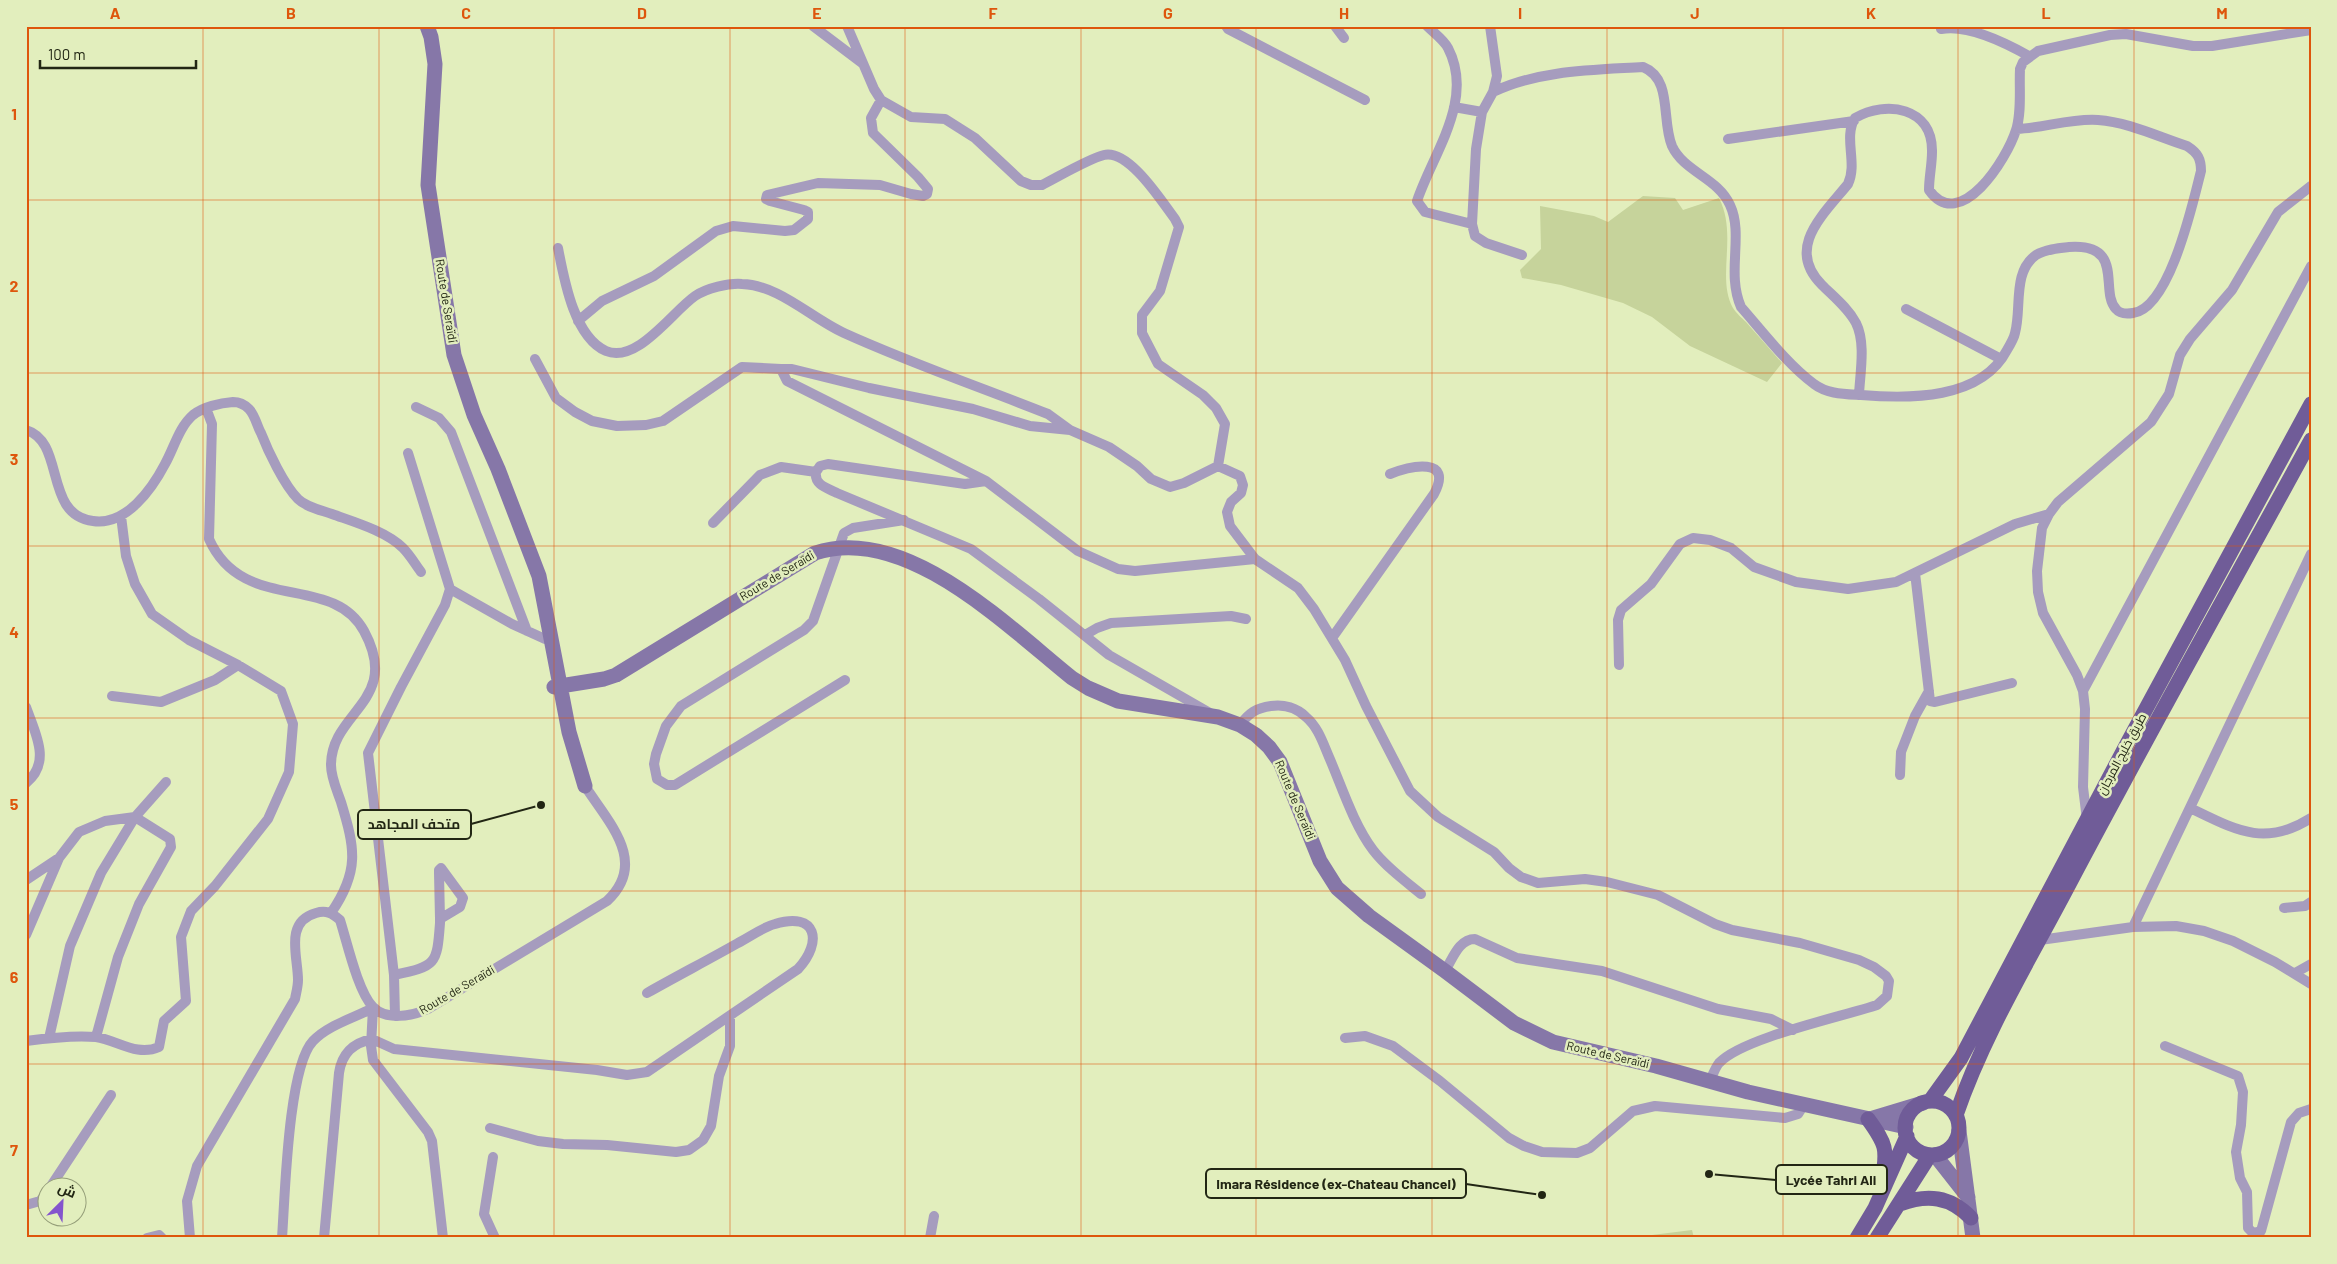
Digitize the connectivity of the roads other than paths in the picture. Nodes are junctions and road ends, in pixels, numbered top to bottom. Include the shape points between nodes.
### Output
1 (426, 26) edge
2 (813, 26) edge
3 (847, 26) edge
4 (1226, 26) edge
5 (1335, 26) edge
6 (1427, 26) edge
7 (1490, 26) edge
8 (1941, 29) dead end
9 (2125, 30) edge
10 (2311, 30) edge
11 (1344, 38) dead end
12 (2030, 56) junction
13 (863, 63) junction
14 (1493, 92) junction
15 (881, 100) junction
16 (1365, 100) dead end
17 (1454, 107) junction
18 (1482, 112) junction
19 (1854, 120) junction
20 (2017, 129) junction
21 (1728, 139) dead end
22 (2311, 186) edge
23 (1472, 224) junction
24 (558, 248) dead end
25 (1522, 255) dead end
26 (2311, 266) edge
27 (1906, 309) dead end
28 (578, 321) junction
29 (2001, 359) junction
30 (535, 360) dead end
31 (781, 369) junction
32 (1859, 395) junction
33 (2311, 404) edge
34 (416, 407) dead end
35 (206, 408) junction
36 (26, 430) edge
37 (1070, 430) junction
38 (2311, 440) edge
39 (408, 453) dead end
40 (1218, 466) junction
41 (816, 472) junction
42 (1390, 474) dead end
43 (986, 481) junction
44 (2049, 514) junction
45 (121, 516) junction
46 (904, 520) junction
47 (713, 523) dead end
48 (839, 547) junction
49 (2311, 554) edge
50 (1255, 559) junction
51 (535, 563) junction
52 (422, 572) dead end
53 (1915, 573) junction
54 (450, 589) junction
55 (1246, 619) dead end
56 (527, 631) junction
57 (1084, 635) junction
58 (1332, 638) junction
59 (546, 639) junction
60 (238, 665) junction
61 (1619, 665) dead end
62 (845, 680) dead end
63 (2012, 683) dead end
64 (558, 690) junction
65 (2083, 691) junction
66 (1929, 692) junction
67 (112, 696) dead end
68 (26, 707) edge
69 (1218, 717) junction
70 (1240, 725) junction
71 (1900, 775) dead end
72 (166, 782) dead end
73 (26, 783) edge
74 (585, 786) joint
75 (2190, 808) junction
76 (135, 817) junction
77 (2311, 818) edge
78 (2093, 825) junction
79 (60, 858) junction
80 (26, 880) edge
81 (1421, 894) dead end
82 (2311, 902) edge
83 (2284, 908) dead end
84 (331, 912) junction
85 (440, 919) dead end
86 (2133, 927) junction
87 (26, 935) edge
88 (2040, 940) junction
89 (2311, 964) edge
90 (1445, 970) junction
91 (2295, 973) junction
92 (394, 974) junction
93 (2311, 984) edge
94 (647, 993) dead end
95 (373, 1008) junction
96 (395, 1016) junction
97 (730, 1017) junction
98 (1793, 1030) junction
99 (96, 1037) junction
100 (49, 1038) junction
101 (1345, 1038) dead end
102 (372, 1039) junction
103 (26, 1041) edge
104 (2165, 1046) dead end
105 (1710, 1080) junction
106 (111, 1095) dead end
107 (1926, 1102) junction
108 (1805, 1103) junction
109 (2311, 1109) edge
110 (1956, 1115) junction
111 (1868, 1119) junction
112 (490, 1128) dead end
113 (1906, 1131) junction
114 (1959, 1131) junction
115 (1933, 1155) junction
116 (493, 1157) dead end
117 (58, 1176) edge
118 (1968, 1197) junction
119 (38, 1201) edge
120 (1900, 1204) junction
121 (26, 1205) edge
122 (1877, 1205) junction
123 (934, 1216) dead end
124 (1971, 1218) junction
125 (147, 1238) edge
126 (162, 1238) edge
127 (190, 1238) edge
128 (282, 1238) edge
129 (324, 1238) edge
130 (443, 1238) edge
131 (495, 1238) edge
132 (930, 1238) edge
133 (1857, 1238) edge
134 (1877, 1238) edge
135 (1974, 1238) edge

1 - 51 street, Route de Seraïdi via 435,64 428,185 454,355 474,415
2 - 13 street
3 - 13 street
4 - 16 street
5 - 11 street
6 - 17 street via 1448,46 1457,70
7 - 14 street via 1497,76
8 - 12 street via 1962,28 2010,45
9 - 10 street via 2193,46 2212,46
9 - 12 street via 2038,51
12 - 20 street via 2020,69
13 - 15 street
14 - 18 street
14 - 32 street via 1513,82 1579,71 1643,68 1653,71 1659,77 1672,146 1681,158 1713,182 1731,206 1735,221 1734,282 1741,307 1814,384 1838,393
15 - 28 street via 871,118 873,133 918,177 928,189 927,194 911,194 880,185 818,183 767,195 770,201 808,212 808,219 794,230 733,226 716,230 654,276 602,301
15 - 40 street via 911,117 945,119 975,138 1021,181 1031,185 1042,185 1105,154 1121,157 1136,168 1179,227 1160,291 1142,315 1142,333 1158,364 1197,390 1216,408 1224,424
17 - 18 street
17 - 23 street via 1442,146 1418,201 1425,212
18 - 23 street via 1476,149
19 - 20 street via 1879,109 1905,110 1914,115 1925,126 1931,139 1928,190 1941,203 1952,205 1975,194 1999,163
19 - 21 street
19 - 32 street via 1850,133 1852,176 1810,234 1807,258 1814,277 1856,323 1860,338
20 - 29 street via 2049,127 2078,120 2114,122 2187,146 2201,160 2201,171 2175,261 2151,303 2137,312 2126,314 2117,311 2112,304 2106,263 2100,254 2075,247 2054,248 2036,255 2025,268 2015,333
22 - 44 street via 2278,212 2232,290 2190,339 2180,355 2169,394 2155,418 2058,502
23 - 25 street via 1475,236 1480,240
24 - 28 street
26 - 65 street
27 - 29 street
28 - 37 street via 594,342 606,351 621,354 638,347 696,295 740,284 761,285 843,332 1048,414
29 - 32 street via 1980,378 1960,388 1925,396
30 - 31 street via 556,398 592,421 617,426 663,421 742,368
31 - 37 street via 972,409 1030,426
31 - 43 street via 787,381
33 - 78 main road, طريق خليج المرجان
34 - 56 street via 439,418 451,432
35 - 45 street via 193,415 181,430 165,465 140,502
35 - 52 street via 231,402 245,406 252,413 270,456 298,499 372,528 402,547
35 - 84 street via 212,424 209,539 216,553 225,566 253,583 338,606 351,614 361,626 373,652 375,672 370,691 340,734 332,755 333,776 350,830 353,860 346,888
36 - 45 street via 36,434 45,444 62,496 72,511 95,522
37 - 40 street via 1109,447 1151,479 1170,487
38 - 78 main road, طريق خليج المرجان
39 - 54 street
40 - 50 street via 1242,480 1240,496 1229,507 1228,522
41 - 43 street via 820,466 828,464 965,484
41 - 46 street via 819,483
41 - 47 street via 781,467 760,475
42 - 58 street via 1422,466 1434,469 1440,482
43 - 50 street via 1078,551 1118,570
44 - 53 street via 2015,524
44 - 65 street via 2041,535 2038,592 2043,613
45 - 60 street via 126,556 135,584 152,614 189,640
46 - 48 street via 848,530
46 - 57 street via 972,549
48 - 62 street via 816,616 809,626 687,701 675,712 666,726 654,759 657,779 667,786 675,785
48 - 64 street, Route de Seraïdi via 806,557 615,682
48 - 69 street, Route de Seraïdi via 878,550 939,575 1072,678 1102,695 1138,706
49 - 75 street
50 - 58 street via 1298,588
51 - 59 street, Route de Seraïdi
51 - 64 street, Route de Seraïdi via 544,596
53 - 61 street via 1896,582 1848,589 1796,582 1754,567 1731,548 1693,538 1680,544 1651,584 1621,610 1618,620
53 - 66 street
54 - 56 street
54 - 92 street via 445,605 368,753
55 - 57 street via 1232,616 1111,623
56 - 59 street
57 - 69 street via 1109,655
58 - 98 street via 1410,791 1438,817 1494,852 1521,877 1538,883 1585,879 1658,895 1732,930 1800,942 1859,960 1888,979 1889,992 1877,1005
59 - 64 street, Route de Seraïdi
60 - 67 street via 214,680 161,702
60 - 99 street via 281,691 293,724 289,772 268,819 191,911 181,937 186,1001 164,1021 159,1047 141,1051
63 - 66 street via 1934,702 1930,701
64 - 74 street, Route de Seraïdi via 566,748
65 - 78 street via 2083,787
66 - 71 street via 1915,716 1901,752
68 - 73 street via 41,748 37,772
69 - 70 street, Route de Seraïdi
70 - 81 street via 1248,714 1260,707 1277,705 1293,708 1307,717 1320,734 1358,824 1373,850
70 - 90 street, Route de Seraïdi via 1269,747 1280,762 1320,861 1337,888 1369,916
72 - 76 street
74 - 96 street, Route de Seraïdi via 625,854 624,875 614,894 428,1009 418,1014
75 - 77 street via 2254,834 2276,833
75 - 86 street
76 - 79 street via 105,822 79,832
76 - 99 street via 170,840 171,847 138,904 118,958
76 - 100 street via 101,873 70,946
78 - 88 main road, طريق خليج المرجان
78 - 107 main road, طريق خليج المرجان via 1961,1058
79 - 80 street
79 - 87 street
82 - 83 street via 2305,906
84 - 95 street via 340,920 364,996
84 - 127 street via 310,915 296,930 298,980 294,999 197,1166 187,1201
85 - 92 street via 438,952 433,961 420,969
86 - 88 street
86 - 91 street via 2176,926 2204,932 2233,941
88 - 110 main road, طريق خليج المرجان via 1980,1057
89 - 91 street
90 - 98 street via 1462,943 1475,939 1517,958 1602,971 1718,1009 1771,1019
90 - 105 street, Route de Seraïdi via 1514,1023 1553,1042
91 - 93 street
92 - 96 street
94 - 97 street via 774,924 796,920 808,925 814,940 806,961
95 - 96 street, Route de Seraïdi
95 - 102 street
95 - 128 street via 320,1034 302,1061 294,1092
97 - 102 street via 646,1072 627,1075 394,1049
97 - 112 street via 730,1046 719,1076 710,1126 703,1140 689,1150 676,1152 563,1144
98 - 105 street via 1736,1050 1718,1064
99 - 100 street
100 - 103 street
101 - 108 street via 1365,1036 1393,1046 1509,1138 1542,1152 1577,1153 1590,1148 1623,1117 1644,1107 1785,1118 1798,1114
102 - 129 street via 363,1040 349,1050 340,1064
102 - 130 street via 372,1053 377,1066 432,1141
104 - 109 street via 2238,1076 2243,1092 2236,1152 2240,1178 2247,1192 2248,1228 2252,1232 2261,1231 2291,1122 2299,1113
105 - 108 street, Route de Seraïdi via 1748,1092
106 - 117 street
107 - 110 main road via 1945,1104
107 - 111 street
107 - 113 main road via 1910,1112
108 - 111 street, Route de Seraïdi
110 - 114 main road
111 - 113 street, Route de Seraïdi
111 - 122 main road via 1884,1141 1886,1161
113 - 115 main road via 1916,1149
113 - 122 main road
114 - 115 main road via 1951,1147
114 - 118 street
115 - 118 street
115 - 120 main road
116 - 131 street via 484,1214
118 - 124 street
119 - 121 street
120 - 124 main road via 1916,1198 1940,1199 1962,1208
120 - 134 main road
122 - 133 main road
123 - 132 street
124 - 135 street
125 - 126 street via 159,1235

